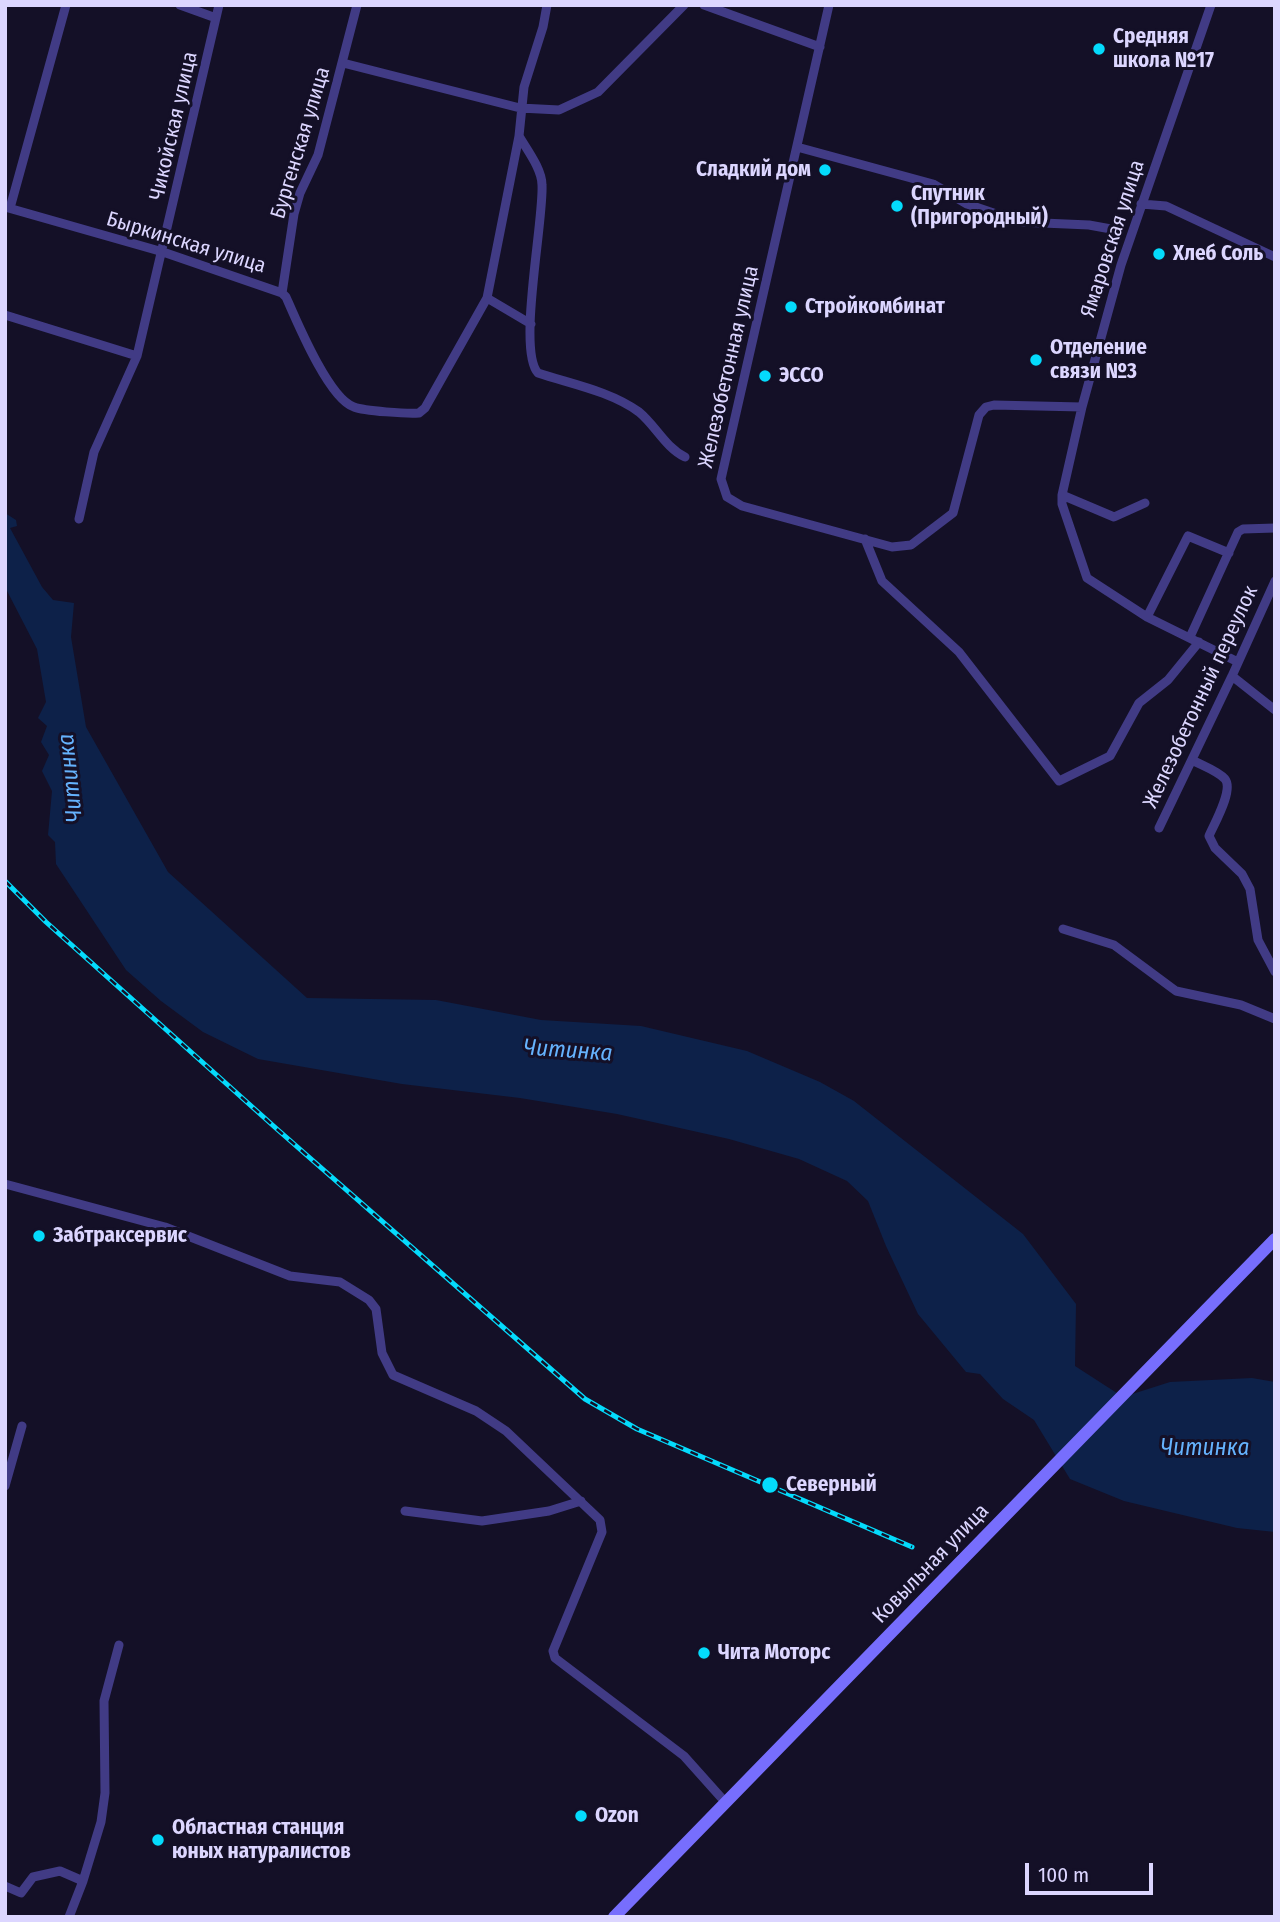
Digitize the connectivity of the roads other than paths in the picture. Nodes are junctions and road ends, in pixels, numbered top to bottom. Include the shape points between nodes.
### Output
1 (66, 5) edge
2 (180, 5) edge
3 (219, 5) edge
4 (357, 5) edge
5 (547, 5) edge
6 (684, 5) edge
7 (704, 5) edge
8 (829, 5) edge
9 (1211, 5) edge
10 (216, 18) junction
11 (820, 47) junction
12 (344, 63) junction
13 (520, 108) junction
14 (519, 136) junction
15 (797, 147) junction
16 (1141, 204) junction
17 (8, 208) edge
18 (1111, 229) dead end
19 (163, 252) junction
20 (1275, 257) edge
21 (282, 293) junction
22 (487, 298) junction
23 (5, 315) edge
24 (531, 324) junction
25 (137, 356) junction
26 (1082, 407) junction
27 (685, 457) dead end
28 (1062, 495) junction
29 (1145, 503) dead end
30 (79, 519) dead end
31 (1275, 528) edge
32 (865, 539) junction
33 (1228, 553) junction
34 (1275, 581) edge
35 (1147, 617) junction
36 (1190, 637) junction
37 (1199, 642) junction
38 (1238, 662) junction
39 (1232, 676) junction
40 (1275, 710) edge
41 (1192, 760) junction
42 (1159, 828) dead end
43 (1063, 929) dead end
44 (1275, 972) edge
45 (1275, 1019) edge
46 (5, 1184) edge
47 (1275, 1239) edge
48 (22, 1426) dead end
49 (5, 1486) edge
50 (582, 1502) junction
51 (405, 1511) dead end
52 (119, 1645) dead end
53 (726, 1802) junction
54 (83, 1881) junction
55 (5, 1885) edge
56 (69, 1917) edge
57 (614, 1917) edge

1 - 17 street
2 - 10 street
3 - 10 street, Чикойская улица
4 - 12 street, Бургенская улица
5 - 13 street
6 - 13 street via 598,92 559,110
7 - 11 street
8 - 11 street, Железобетонная улица
9 - 16 street, Ямаровская улица
10 - 19 street, Чикойская улица
11 - 15 street, Железобетонная улица
12 - 13 street
12 - 21 street, Бургенская улица via 318,155 294,214
13 - 14 street
14 - 22 street
14 - 24 street via 542,184
15 - 18 street via 933,184 967,204 1020,222
15 - 32 street, Железобетонная улица via 721,479 727,497 742,506
16 - 20 street via 1166,206
16 - 26 street, Ямаровская улица
17 - 19 street, Быркинская улица
19 - 21 street, Быркинская улица
19 - 25 street, Чикойская улица
21 - 22 street, Быркинская улица via 315,360 343,399 354,408 419,413
22 - 24 street
23 - 25 street
24 - 27 street via 531,361 538,373 624,403
25 - 30 street, Чикойская улица via 94,452
26 - 28 street, Ямаровская улица
26 - 32 street, Железобетонная улица via 986,407 979,415 953,513 911,545 892,547
28 - 29 street via 1115,517
28 - 35 street via 1087,578
31 - 33 street via 1243,529
32 - 37 street via 882,581 960,652 1059,781 1110,756 1139,703 1168,680
33 - 35 street via 1188,536
33 - 36 street
34 - 38 street, Железобетонный переулок
35 - 36 street
36 - 37 street
37 - 38 street
38 - 39 street, Железобетонный переулок
39 - 40 street
39 - 41 street, Железобетонный переулок
41 - 42 street, Железобетонный переулок
41 - 44 street via 1228,784 1209,836 1250,889 1258,940
43 - 45 street via 1114,945 1176,992 1241,1005
46 - 50 street via 165,1227 290,1276 340,1282 369,1300 376,1310 382,1353 393,1376 476,1411 506,1431
47 - 53 main road, Ковыльная улица
48 - 49 street
50 - 51 street via 482,1521
50 - 53 street via 600,1520 602,1532 553,1651 555,1658 684,1756
52 - 54 street via 104,1701 101,1822
53 - 57 main road, Ковыльная улица
54 - 55 street via 60,1871 33,1877 21,1893
54 - 56 street

